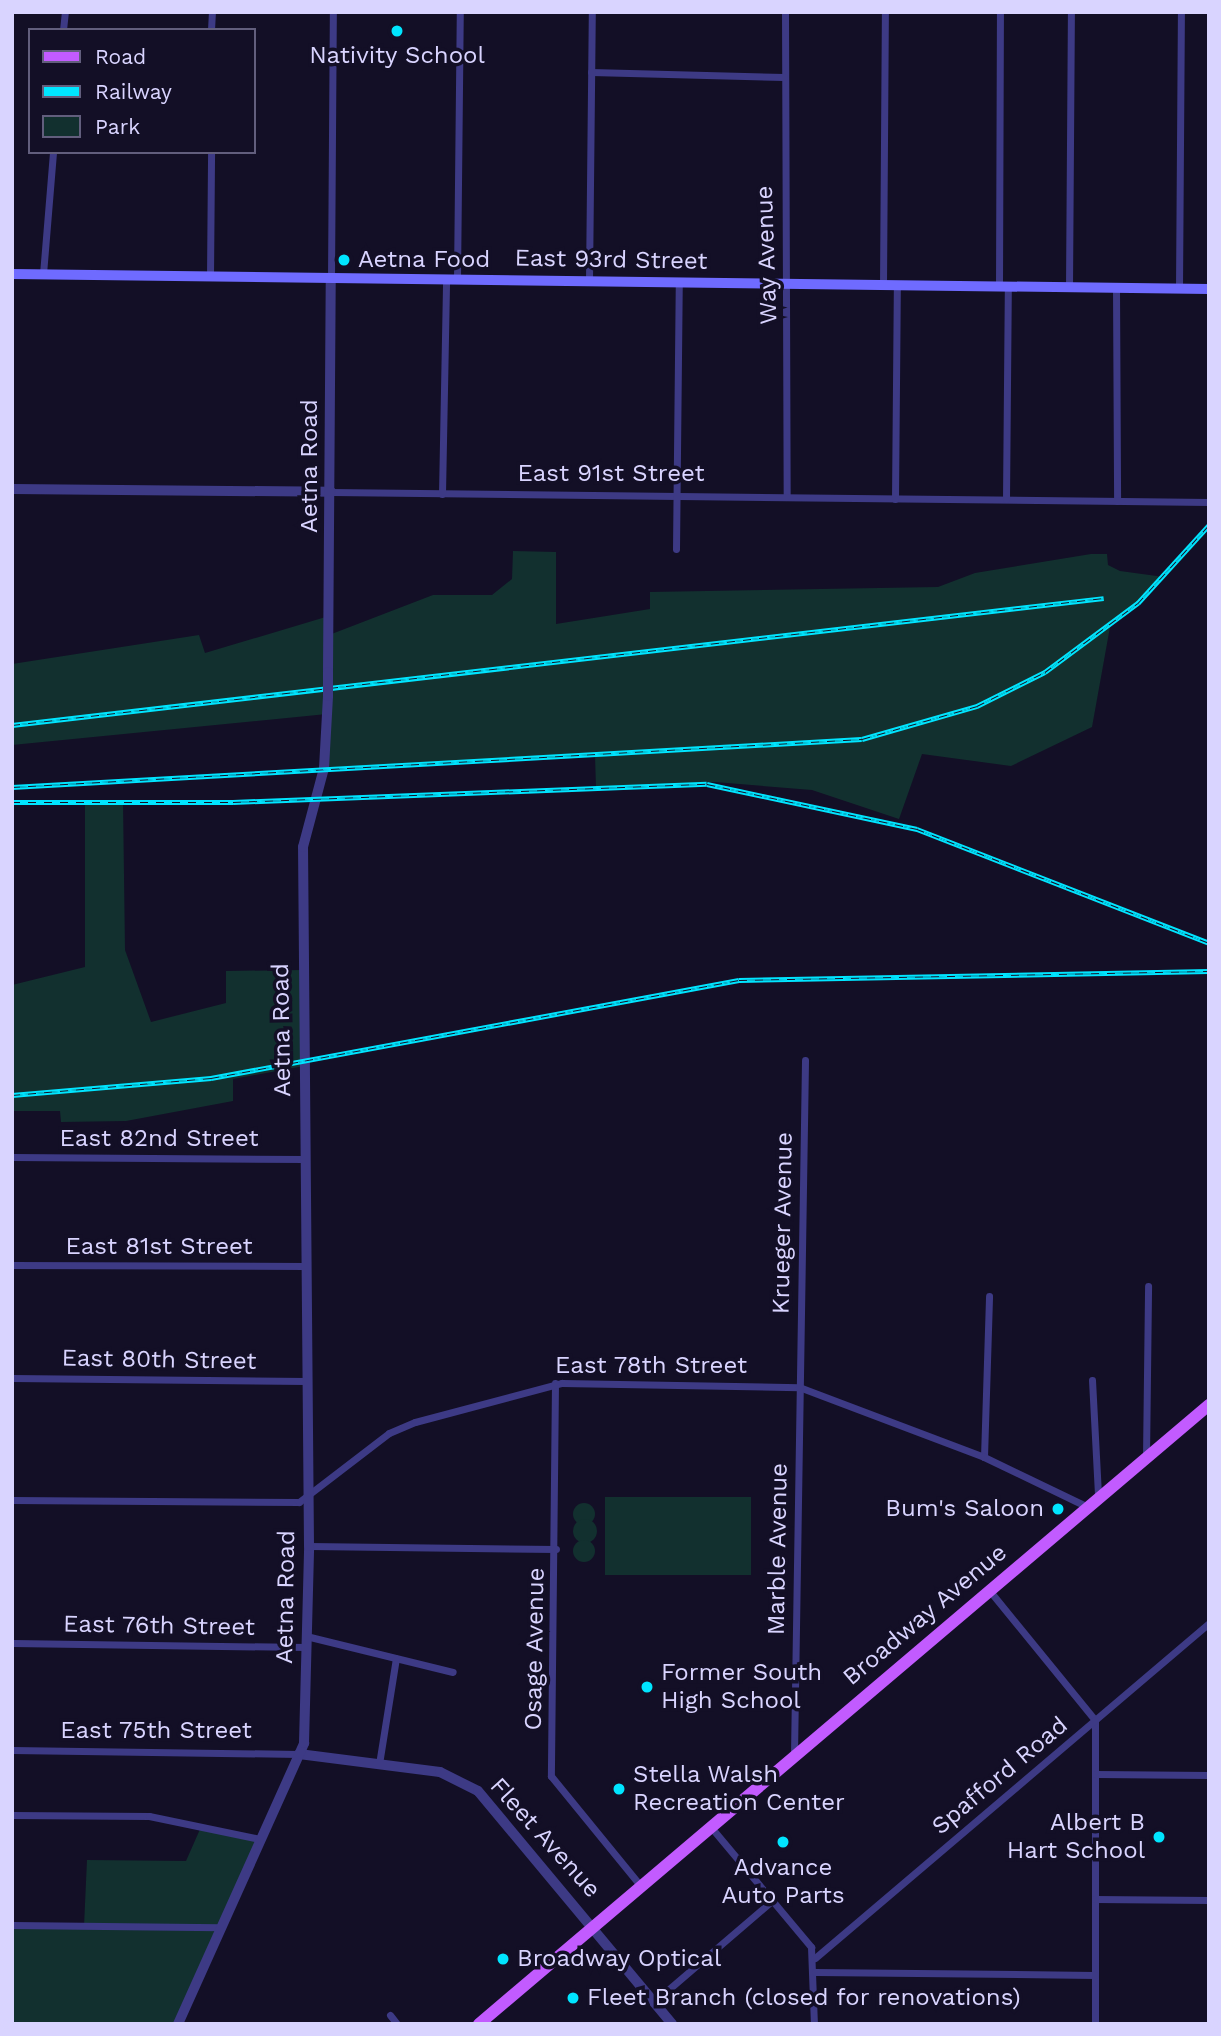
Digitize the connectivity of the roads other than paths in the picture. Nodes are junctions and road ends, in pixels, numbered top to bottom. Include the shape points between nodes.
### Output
1 (333, 12) edge
2 (460, 12) edge
3 (592, 12) edge
4 (785, 12) edge
5 (885, 12) edge
6 (1000, 12) edge
7 (1071, 12) edge
8 (1181, 12) edge
9 (591, 72) junction
10 (784, 77) junction
11 (53, 154) edge
12 (211, 154) edge
13 (12, 274) edge
14 (43, 274) junction
15 (210, 276) junction
16 (331, 278) junction
17 (452, 279) junction
18 (589, 281) junction
19 (680, 282) junction
20 (786, 284) junction
21 (883, 285) junction
22 (897, 285) junction
23 (1003, 286) junction
24 (1069, 287) junction
25 (1116, 288) junction
26 (1179, 288) junction
27 (1209, 289) edge
28 (12, 489) edge
29 (331, 492) junction
30 (442, 494) junction
31 (677, 495) junction
32 (787, 497) junction
33 (895, 499) junction
34 (1006, 499) junction
35 (1117, 501) junction
36 (1209, 502) edge
37 (676, 549) dead end
38 (805, 1060) dead end
39 (12, 1157) edge
40 (305, 1159) junction
41 (12, 1265) edge
42 (305, 1266) junction
43 (1148, 1286) dead end
44 (989, 1296) dead end
45 (12, 1378) edge
46 (1092, 1380) dead end
47 (306, 1381) junction
48 (555, 1383) junction
49 (799, 1387) junction
50 (1209, 1405) edge
51 (984, 1457) junction
52 (1146, 1457) junction
53 (1098, 1495) junction
54 (307, 1496) junction
55 (12, 1500) edge
56 (1086, 1506) junction
57 (309, 1546) junction
58 (556, 1549) junction
59 (989, 1589) junction
60 (1209, 1623) edge
61 (306, 1636) junction
62 (12, 1643) edge
63 (306, 1647) junction
64 (396, 1658) junction
65 (453, 1672) dead end
66 (1095, 1720) junction
67 (12, 1750) edge
68 (299, 1754) junction
69 (794, 1754) junction
70 (379, 1764) junction
71 (1096, 1774) junction
72 (1209, 1775) edge
73 (12, 1815) edge
74 (710, 1826) junction
75 (260, 1839) junction
76 (640, 1885) junction
77 (1095, 1899) junction
78 (773, 1900) junction
79 (1209, 1900) edge
80 (12, 1925) edge
81 (594, 1925) junction
82 (220, 1927) junction
83 (815, 1958) junction
84 (815, 1972) junction
85 (1096, 1975) junction
86 (655, 2001) junction
87 (390, 2015) dead end
88 (178, 2024) edge
89 (397, 2024) edge
90 (479, 2024) edge
91 (671, 2024) edge
92 (814, 2024) edge
93 (1095, 2024) edge

1 - 16 street, Aetna Road
2 - 17 street
3 - 9 street
4 - 10 street, Way Avenue
5 - 21 street
6 - 23 street
7 - 24 street
8 - 26 street
9 - 10 street
9 - 18 street
10 - 20 street, Way Avenue
11 - 14 street
12 - 15 street
13 - 14 main road, East 93rd Street
14 - 15 main road, East 93rd Street
15 - 16 main road, East 93rd Street
16 - 17 main road, East 93rd Street
16 - 29 street, Aetna Road
17 - 18 main road, East 93rd Street
17 - 30 street
18 - 19 main road, East 93rd Street
19 - 20 main road, East 93rd Street
19 - 31 street
20 - 21 main road, East 93rd Street
20 - 32 street, Way Avenue
21 - 22 main road, East 93rd Street
22 - 23 main road, East 93rd Street
22 - 33 street
23 - 24 main road, East 93rd Street
23 - 34 street
24 - 25 main road, East 93rd Street
25 - 26 main road, East 93rd Street
25 - 35 street
26 - 27 main road, East 93rd Street
28 - 29 street, East 91st Street
29 - 30 street, East 91st Street
29 - 40 street, Aetna Road, bridge via 324,768 303,847
30 - 31 street, East 91st Street
31 - 32 street, East 91st Street
31 - 37 street
32 - 33 street, East 91st Street
33 - 34 street, East 91st Street
34 - 35 street, East 91st Street
35 - 36 street, East 91st Street
38 - 49 street, Krueger Avenue
39 - 40 street, East 82nd Street
40 - 42 street, Aetna Road
41 - 42 street, East 81st Street
42 - 47 street, Aetna Road
43 - 52 street
44 - 51 street
45 - 47 street, East 80th Street
46 - 53 street
47 - 54 street, Aetna Road
48 - 49 street, East 78th Street
48 - 54 street, East 78th Street via 389,1433
48 - 58 street, Osage Avenue
49 - 51 street, East 78th Street
49 - 69 street, Marble Avenue
50 - 52 main road, Broadway Avenue
51 - 56 street, East 78th Street
52 - 53 main road, Broadway Avenue
53 - 56 main road, Broadway Avenue
54 - 55 street, East 78th Street via 299,1502
54 - 57 street, Aetna Road
56 - 59 main road, Broadway Avenue
57 - 58 street
57 - 61 street, Aetna Road
58 - 76 street, Osage Avenue via 551,1776
59 - 66 street
59 - 69 main road, Broadway Avenue
60 - 66 street, Spafford Road
61 - 63 street, Aetna Road
61 - 64 street
62 - 63 street, East 76th Street
63 - 68 street, Aetna Road
64 - 65 street
64 - 70 street
66 - 71 street
66 - 83 street, Spafford Road
67 - 68 street, East 75th Street
68 - 70 street, Fleet Avenue
68 - 75 street, Aetna Road
69 - 74 main road, Broadway Avenue
70 - 81 street, Fleet Avenue via 440,1772 478,1791
71 - 72 street
71 - 77 street
73 - 75 street via 149,1816
74 - 76 main road, Broadway Avenue
74 - 78 street
75 - 82 street, Aetna Road
76 - 81 main road, Broadway Avenue
77 - 79 street
77 - 85 street
78 - 83 street
78 - 86 street
80 - 82 street
81 - 86 street, Fleet Avenue
81 - 90 main road, Broadway Avenue
82 - 88 street, Aetna Road
83 - 84 street
84 - 85 street
84 - 92 street
85 - 93 street
86 - 91 street, Fleet Avenue
87 - 89 street

